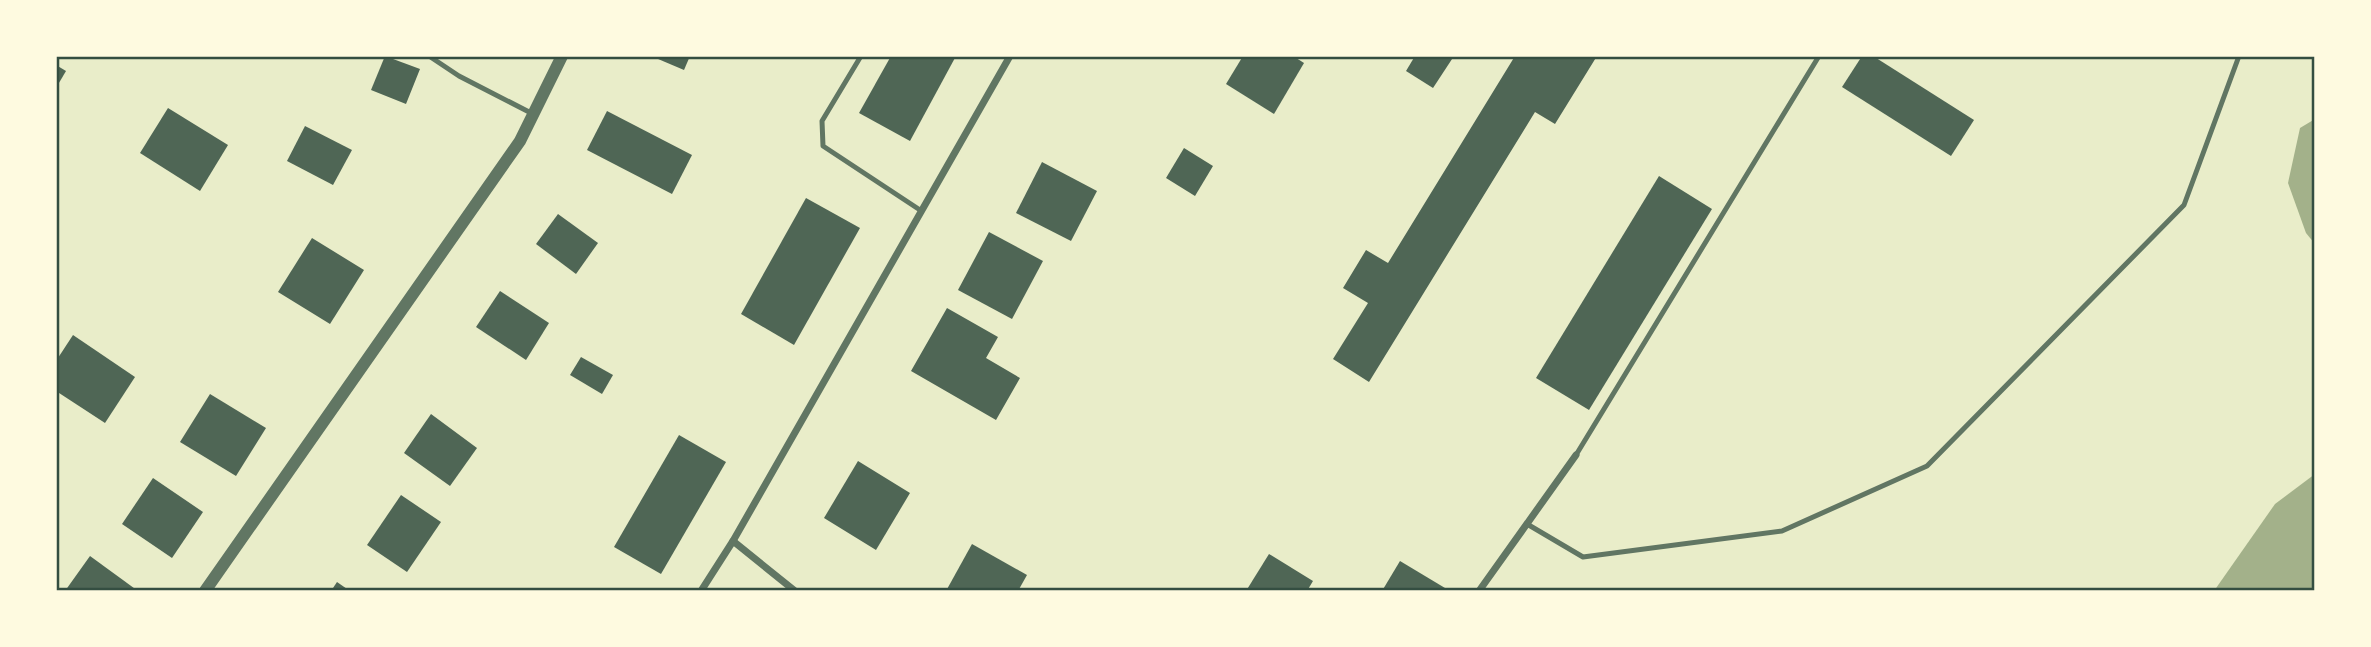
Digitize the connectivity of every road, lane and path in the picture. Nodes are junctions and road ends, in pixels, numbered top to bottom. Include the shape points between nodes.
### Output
1 (429, 56) edge
2 (562, 56) edge
3 (861, 56) edge
4 (1010, 56) edge
5 (1819, 56) edge
6 (2239, 56) edge
7 (533, 114) junction
8 (920, 210) junction
9 (1576, 454) joint
10 (1527, 524) junction
11 (733, 541) junction
12 (205, 591) edge
13 (701, 591) edge
14 (795, 591) edge
15 (1479, 591) edge

1 - 7 lane
2 - 7 street
3 - 8 lane via 822,121 823,146
4 - 8 street
5 - 9 lane
6 - 10 lane via 2184,205 1927,466 1782,531 1583,557
7 - 12 street via 520,141
8 - 11 street
9 - 10 street
10 - 15 street
11 - 13 street
11 - 14 street

